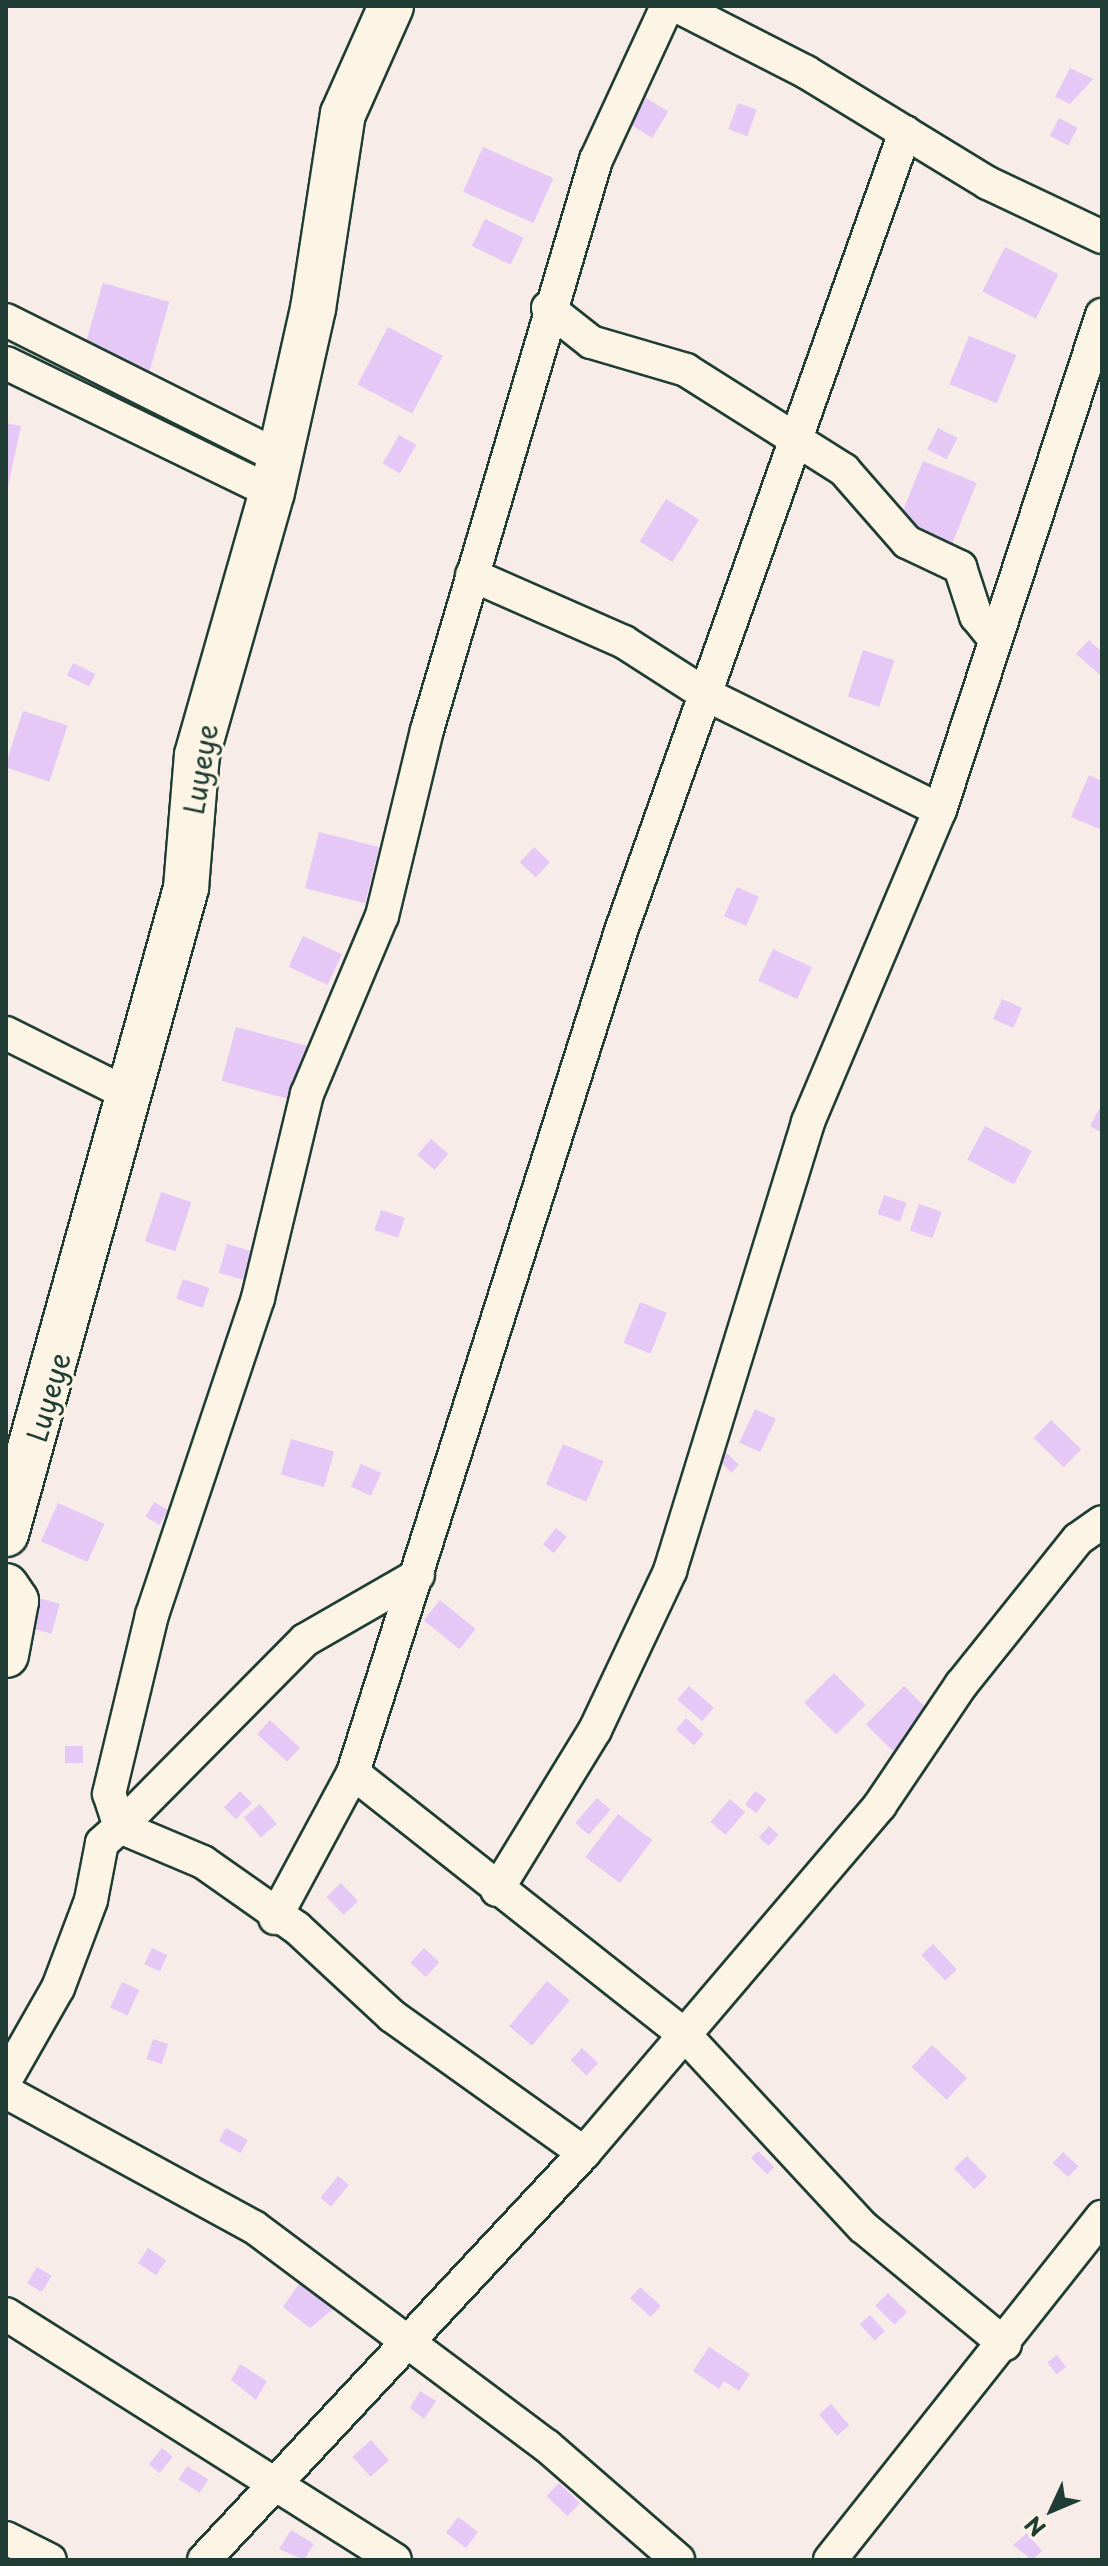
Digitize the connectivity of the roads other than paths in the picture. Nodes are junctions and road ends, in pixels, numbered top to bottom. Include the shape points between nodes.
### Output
1 (391, 6) edge
2 (667, 6) edge
3 (677, 6) edge
4 (905, 132) junction
5 (1102, 237) edge
6 (548, 308) junction
7 (1102, 315) edge
8 (6, 320) edge
9 (6, 363) edge
10 (789, 441) junction
11 (275, 474) junction
12 (472, 575) junction
13 (994, 638) junction
14 (705, 694) junction
15 (940, 810) junction
16 (6, 1033) edge
17 (132, 1096) junction
18 (1102, 1522) edge
19 (6, 1534) edge
20 (418, 1575) junction
21 (6, 1586) edge
22 (6, 1655) edge
23 (353, 1773) junction
24 (120, 1827) junction
25 (497, 1890) junction
26 (275, 1918) junction
27 (684, 2034) junction
28 (6, 2079) edge
29 (6, 2092) edge
30 (584, 2153) junction
31 (1102, 2217) edge
32 (6, 2314) edge
33 (407, 2342) junction
34 (1005, 2344) junction
35 (273, 2486) junction
36 (6, 2538) edge
37 (50, 2560) edge
38 (204, 2560) edge
39 (395, 2560) edge
40 (678, 2560) edge
41 (830, 2560) edge

1 - 11 street, Luyeye via 343,114 313,309
2 - 6 street via 596,160
3 - 4 street
4 - 5 street via 988,183
4 - 10 street
6 - 10 street via 601,347 686,370
6 - 12 street
7 - 13 street
8 - 11 street
9 - 11 street
10 - 13 street via 864,487 907,542 960,567 976,616
10 - 14 street
11 - 17 street, Luyeye via 197,755 186,888
12 - 14 street via 624,642
12 - 24 street via 382,916 307,1094 258,1298 152,1615 109,1794
13 - 15 street
14 - 15 street
14 - 20 street via 621,931
15 - 25 street via 808,1122 670,1571 595,1730
16 - 17 street
17 - 19 street, Luyeye
18 - 27 street via 1078,1539 961,1685 880,1805
20 - 23 street
20 - 24 street via 305,1640
21 - 22 street via 16,1601
23 - 25 street
23 - 26 street
24 - 26 street via 203,1862
24 - 28 street via 102,1843 91,1900 58,1988
25 - 27 street
26 - 30 street via 297,1928 418,2037 465,2063
27 - 30 street
27 - 34 street via 863,2227
29 - 33 street via 254,2227
30 - 33 street
31 - 34 street
32 - 35 street
33 - 35 street
33 - 40 street via 547,2446
34 - 41 street
35 - 38 street
35 - 39 street
36 - 37 street

